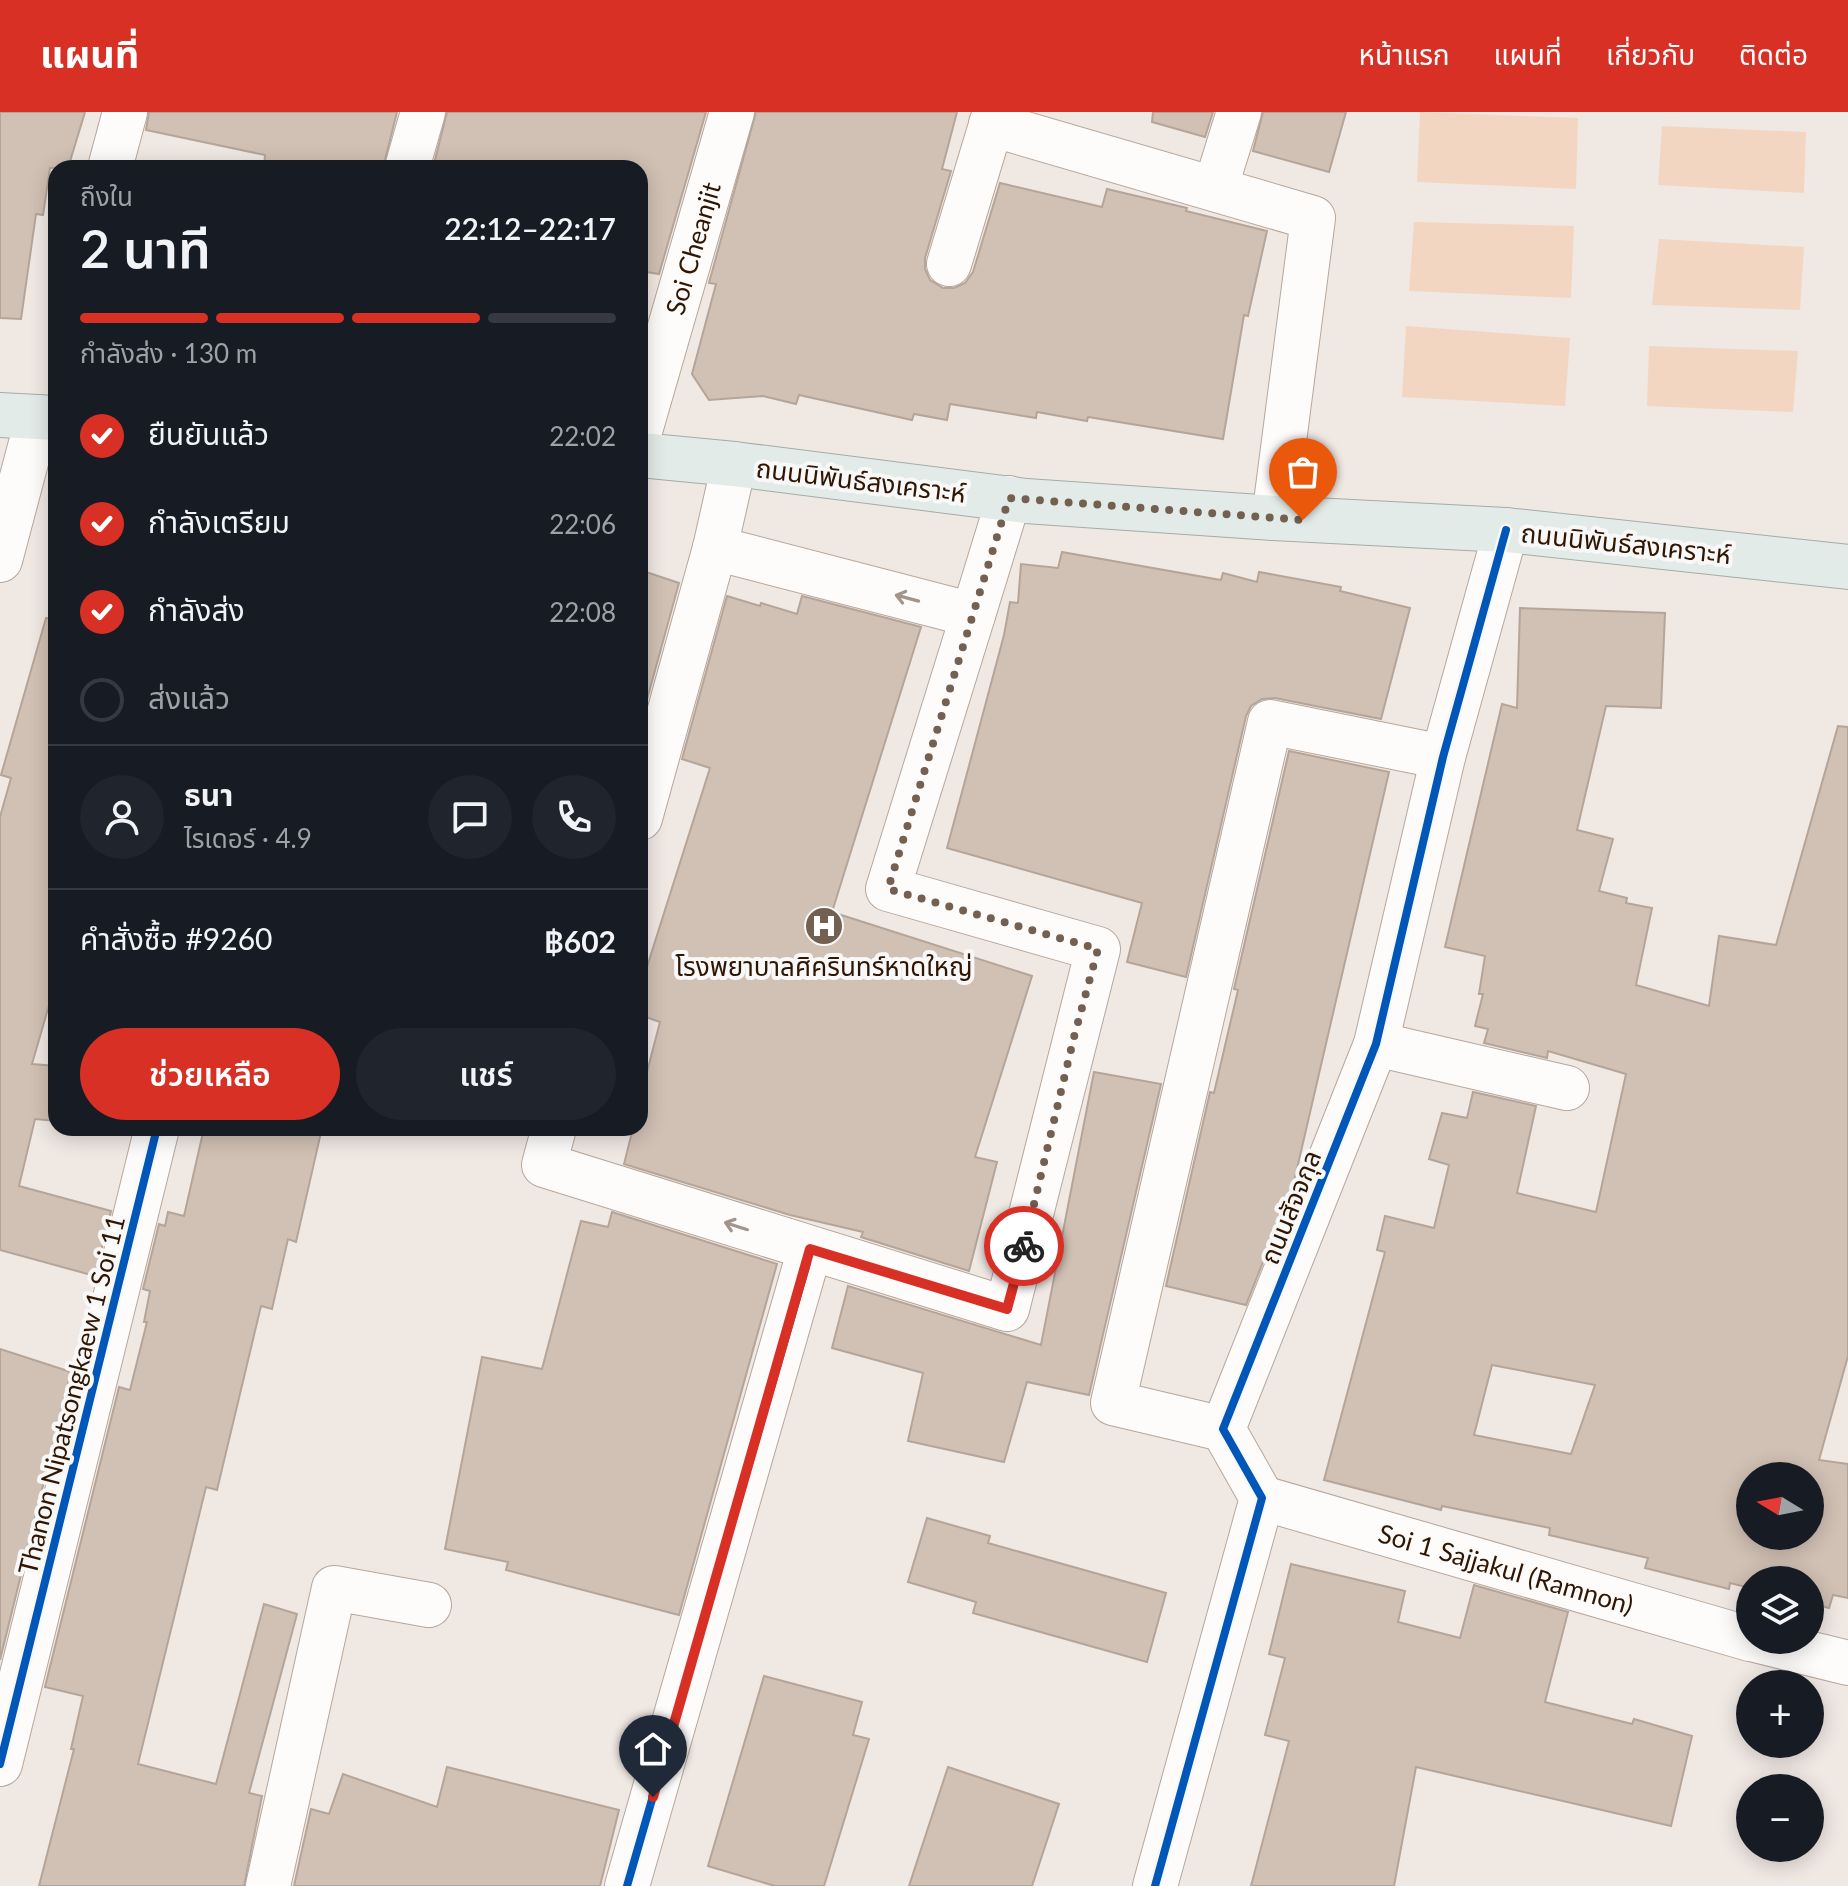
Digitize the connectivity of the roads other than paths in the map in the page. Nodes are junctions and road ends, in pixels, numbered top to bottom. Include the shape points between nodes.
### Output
1 (125, 112) edge
2 (423, 112) edge
3 (732, 112) edge
4 (1239, 112) edge
5 (993, 118) edge
6 (112, 160) edge
7 (409, 160) edge
8 (1215, 189) junction
9 (949, 264) dead end
10 (648, 403) edge
11 (31, 416) edge
12 (648, 456) edge
13 (734, 464) junction
14 (1017, 499) junction
15 (1274, 518) junction
16 (1506, 530) junction
17 (715, 548) junction
18 (0, 560) edge
19 (1848, 567) edge
20 (973, 615) junction
21 (1443, 757) junction
22 (648, 789) edge
23 (925, 862) dead end
24 (1376, 1044) junction
25 (1567, 1088) dead end
26 (155, 1136) edge
27 (549, 1146) edge
28 (808, 1256) junction
29 (1223, 1429) junction
30 (1262, 1498) junction
31 (429, 1605) dead end
32 (1736, 1634) edge
33 (1812, 1654) edge
34 (1848, 1663) edge
35 (0, 1764) edge
36 (268, 1886) edge
37 (627, 1886) edge
38 (1155, 1886) edge

1 - 6 street
2 - 7 street
3 - 10 street, Soi Cheanjit
4 - 8 street
5 - 8 street
5 - 9 street
8 - 15 street via 1313,218
11 - 18 street
12 - 13 main road, ถนนนิพันธ์สงเคราะห์
13 - 14 main road, ถนนนิพันธ์สงเคราะห์
13 - 17 street
14 - 15 main road, ถนนนิพันธ์สงเคราะห์
14 - 20 street
14 - 23 street
15 - 16 main road, ถนนนิพันธ์สงเคราะห์
16 - 19 main road, ถนนนิพันธ์สงเคราะห์
16 - 21 street, ถนนสัจจกุล
20 -> 17 street
17 - 22 street
20 - 28 street via 888,889 1098,949 1026,1239 1007,1309
21 - 24 street, ถนนสัจจกุล
21 - 29 street via 1270,722 1113,1403
24 - 25 street
24 - 29 street, ถนนสัจจกุล
26 - 35 street, Thanon Nipatsongkaew 1 Soi 11
28 -> 27 street
28 - 37 street
29 - 30 street
30 - 32 street, Soi 1 Sajjakul (Ramnon)
30 - 38 street
31 - 36 street via 334,1588
33 - 34 street, Soi 1 Sajjakul (Ramnon)

